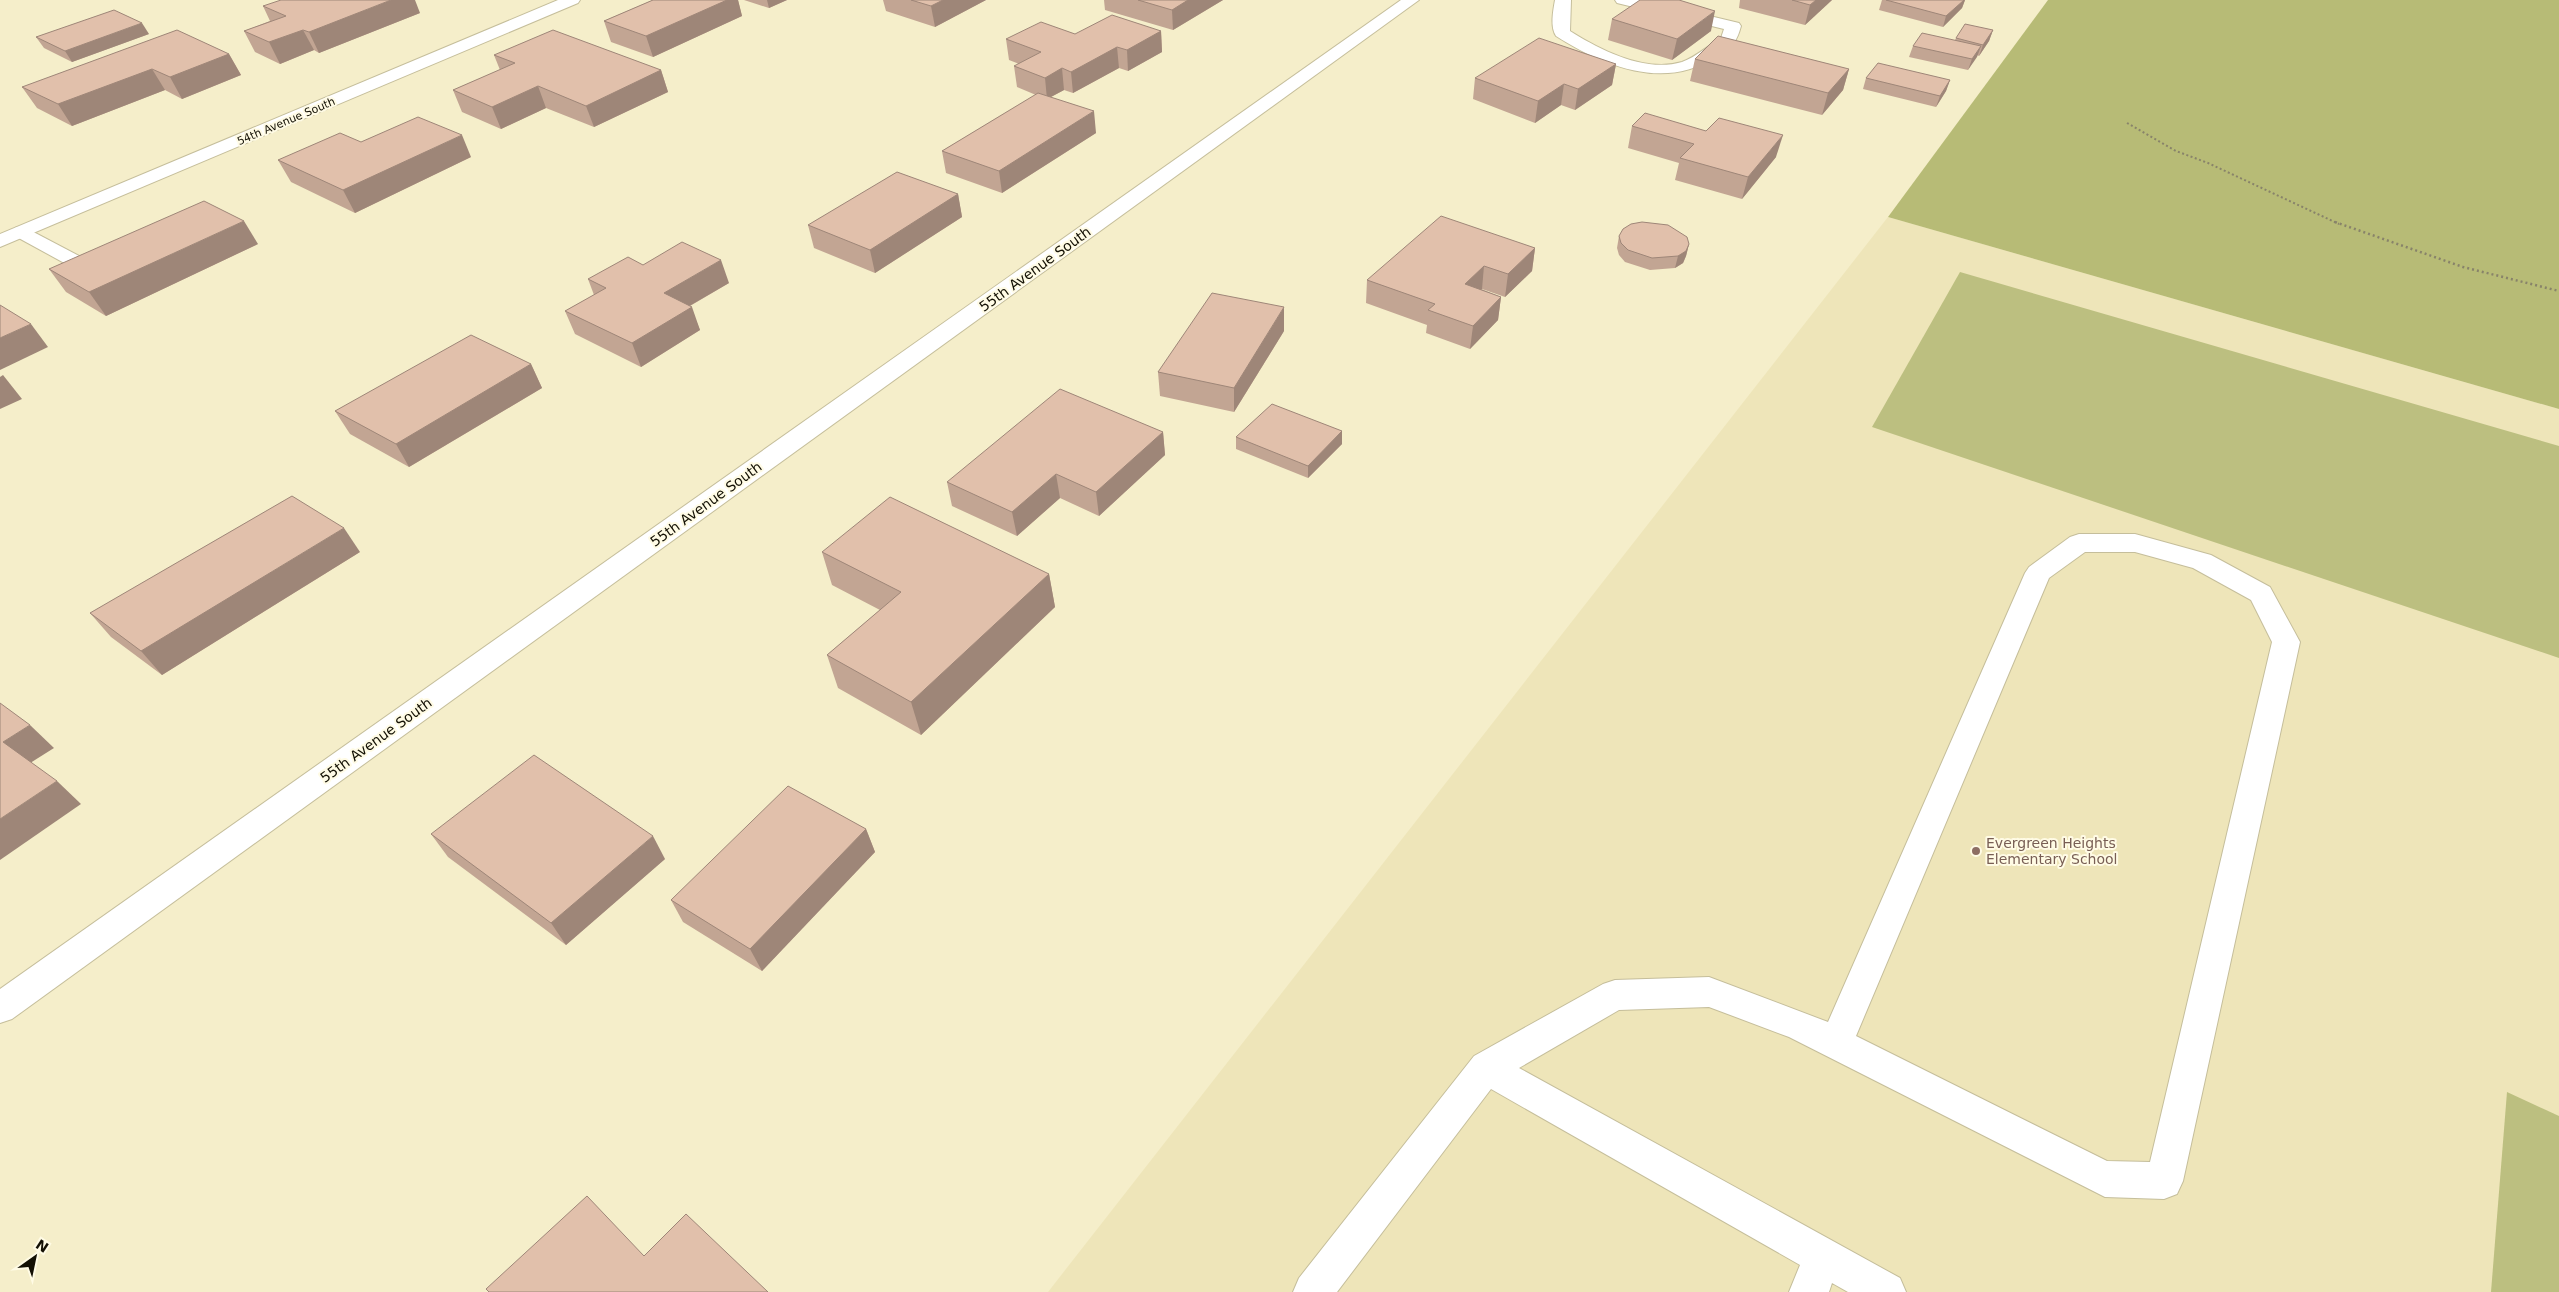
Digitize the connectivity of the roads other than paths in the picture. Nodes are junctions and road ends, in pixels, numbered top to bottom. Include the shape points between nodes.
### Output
1 (572, 0) edge
2 (1411, 0) edge
3 (1563, 0) edge
4 (1623, 0) edge
5 (1688, 0) edge
6 (1694, 0) edge
7 (22, 232) junction
8 (0, 241) edge
9 (95, 272) edge
10 (0, 1008) edge
11 (1836, 1043) junction
12 (1486, 1068) junction
13 (1822, 1256) junction
14 (1313, 1292) edge
15 (1809, 1292) edge
16 (1886, 1292) edge

1 - 7 street, 54th Avenue South
2 - 10 street, 55th Avenue South
3 - 4 street via 1562,33 1585,48 1650,68 1684,67 1729,40 1733,26
5 - 6 street
7 - 8 street, 54th Avenue South
7 - 9 street
11 - 11 street via 2105,1179 2164,1181 2286,642 2261,594 2202,561 2134,543 2079,543 2038,573
11 - 12 street via 1801,1026 1709,992 1615,995
12 - 13 street
12 - 14 street
13 - 15 street
13 - 16 street

